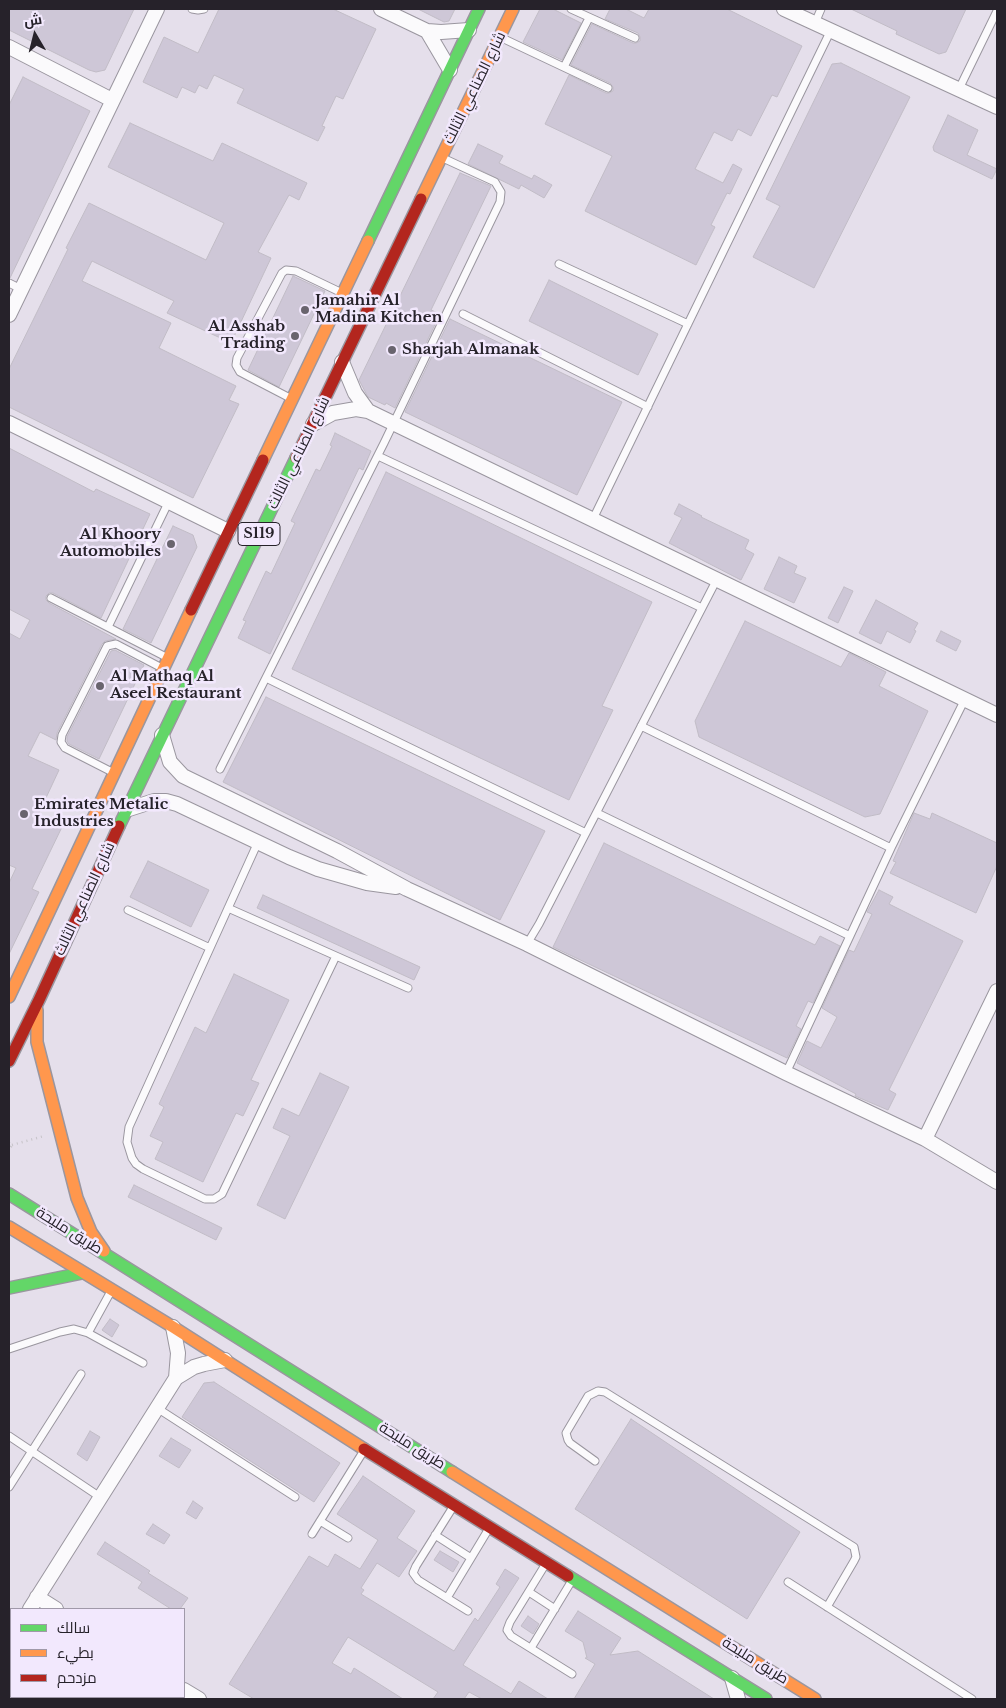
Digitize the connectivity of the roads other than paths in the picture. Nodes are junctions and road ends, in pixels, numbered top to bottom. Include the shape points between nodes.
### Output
1 (157, 9) edge
2 (192, 9) edge
3 (204, 9) edge
4 (479, 9) edge
5 (513, 9) edge
6 (571, 9) edge
7 (784, 9) edge
8 (821, 9) edge
9 (389, 10) edge
10 (997, 11) edge
11 (589, 18) junction
12 (815, 23) junction
13 (469, 30) junction
14 (831, 30) junction
15 (428, 31) junction
16 (500, 37) junction
17 (635, 38) dead end
18 (9, 48) edge
19 (564, 67) junction
20 (450, 70) junction
21 (608, 88) dead end
22 (959, 89) junction
23 (112, 100) junction
24 (997, 107) edge
25 (441, 157) junction
26 (559, 264) dead end
27 (15, 286) edge
28 (342, 293) junction
29 (463, 314) dead end
30 (9, 315) edge
31 (688, 324) junction
32 (342, 362) junction
33 (291, 399) junction
34 (648, 407) junction
35 (368, 411) junction
36 (9, 423) edge
37 (394, 423) junction
38 (313, 425) junction
39 (378, 456) junction
40 (169, 502) junction
41 (593, 519) junction
42 (228, 531) junction
43 (717, 578) junction
44 (51, 598) dead end
45 (702, 608) junction
46 (108, 627) junction
47 (174, 644) junction
48 (168, 658) junction
49 (162, 669) junction
50 (266, 678) junction
51 (965, 699) junction
52 (997, 715) edge
53 (171, 716) junction
54 (641, 726) junction
55 (162, 735) junction
56 (220, 769) dead end
57 (113, 773) junction
58 (126, 810) junction
59 (596, 813) junction
60 (586, 834) junction
61 (258, 842) junction
62 (891, 848) junction
63 (407, 889) junction
64 (228, 908) junction
65 (128, 910) dead end
66 (850, 936) junction
67 (527, 944) junction
68 (210, 948) junction
69 (336, 956) junction
70 (408, 988) dead end
71 (997, 991) edge
72 (9, 997) edge
73 (39, 1000) junction
74 (994, 1006) edge
75 (9, 1061) edge
76 (786, 1073) junction
77 (925, 1139) junction
78 (997, 1182) edge
79 (9, 1194) edge
80 (9, 1227) edge
81 (112, 1259) junction
82 (82, 1273) junction
83 (9, 1288) edge
84 (112, 1290) junction
85 (173, 1327) junction
86 (88, 1333) junction
87 (9, 1348) edge
88 (225, 1360) junction
89 (144, 1363) dead end
90 (81, 1374) dead end
91 (176, 1378) junction
92 (157, 1408) junction
93 (388, 1431) junction
94 (9, 1436) edge
95 (354, 1443) junction
96 (365, 1449) junction
97 (32, 1451) junction
98 (595, 1461) dead end
99 (9, 1487) edge
100 (100, 1497) junction
101 (295, 1498) dead end
102 (454, 1505) junction
103 (320, 1521) junction
104 (490, 1527) junction
105 (312, 1534) dead end
106 (435, 1535) junction
107 (348, 1538) dead end
108 (471, 1558) junction
109 (547, 1563) junction
110 (573, 1579) junction
111 (788, 1582) dead end
112 (529, 1592) junction
113 (447, 1598) junction
114 (34, 1603) edge
115 (827, 1606) junction
116 (52, 1608) edge
117 (555, 1609) junction
118 (468, 1610) dead end
119 (531, 1648) junction
120 (572, 1674) dead end
121 (732, 1678) junction
122 (185, 1691) edge
123 (199, 1699) edge
124 (738, 1699) edge
125 (766, 1699) edge
126 (815, 1699) edge
127 (972, 1699) edge

1 - 23 street
2 - 3 lane
4 - 13 main road, شارع الصناعي الثالث / S119
5 - 16 main road, شارع الصناعي الثالث / S119
6 - 11 lane
7 - 12 street
8 - 12 lane
9 - 15 street
10 - 22 lane
11 - 17 lane
11 - 19 lane
12 - 14 street
13 - 15 street
13 - 20 main road, شارع الصناعي الثالث / S119
14 - 22 street
14 - 31 lane
15 - 20 street
16 - 19 lane
16 - 25 main road, شارع الصناعي الثالث / S119
18 - 23 street
19 - 21 lane
20 - 28 main road, شارع الصناعي الثالث / S119
22 - 24 street
23 - 27 street
25 - 32 main road, شارع الصناعي الثالث / S119
25 - 37 lane via 495,182 501,197
26 - 31 lane
27 - 30 street
28 - 33 main road, شارع الصناعي الثالث / S119
28 - 33 lane via 296,271 286,270 237,358 236,366 240,372
29 - 34 lane
31 - 34 lane
32 - 35 street via 355,393
32 - 38 main road, شارع الصناعي الثالث / S119
33 - 42 main road, شارع الصناعي الثالث / S119
34 - 41 lane
35 - 37 street
35 - 38 street via 356,409 333,413
36 - 40 street
37 - 39 lane
37 - 41 street
38 - 53 main road, شارع الصناعي الثالث / S119
39 - 45 lane
39 - 50 lane
40 - 42 street
40 - 46 lane
41 - 43 street
42 - 47 main road, شارع الصناعي الثالث / S119
43 - 45 lane
43 - 51 street
44 - 46 lane
45 - 54 lane
46 - 48 lane
47 - 48 main road, شارع الصناعي الثالث / S119
47 - 53 main road via 180,649 181,656 161,704
48 - 49 main road, شارع الصناعي الثالث / S119
49 - 57 main road, شارع الصناعي الثالث / S119
49 - 57 lane via 116,644 107,646 62,734 61,742 65,748
50 - 56 lane
50 - 60 lane
51 - 52 street
51 - 62 lane
53 - 55 main road, شارع الصناعي الثالث / S119
54 - 59 lane
54 - 62 lane
55 - 58 main road, شارع الصناعي الثالث / S119
55 - 63 street via 170,762 183,776
57 - 72 main road, شارع الصناعي الثالث / S119
58 - 61 street via 154,801 166,801
58 - 73 main road, شارع الصناعي الثالث / S119
59 - 60 lane
59 - 66 lane
60 - 67 lane
61 - 63 street via 318,869 367,883
61 - 64 lane
62 - 66 lane
63 - 67 street
64 - 68 lane
64 - 69 lane
65 - 68 lane
66 - 76 lane
67 - 76 street
68 - 69 lane via 129,1127 127,1142 132,1158 142,1169 210,1200 225,1190
69 - 70 lane
71 - 74 street
73 - 75 main road, شارع الصناعي الثالث / S119
73 - 81 main road via 37,1042 83,1216 100,1247
74 - 77 street
76 - 77 street
77 - 78 street
79 - 81 main road, طريق مليحة
80 - 82 main road, طريق مليحة
81 - 93 main road, طريق مليحة
82 - 83 main road
82 - 84 main road, طريق مليحة
84 - 85 main road, طريق مليحة
84 - 86 lane
85 - 88 main road, طريق مليحة
85 - 91 street via 178,1353
86 - 87 lane via 67,1330
86 - 89 lane
88 - 91 street via 194,1367
88 - 95 main road, طريق مليحة
90 - 97 lane
91 - 92 street
92 - 100 street
92 - 101 lane
93 - 95 main road via 372,1430
93 - 126 main road, طريق مليحة
94 - 97 lane
95 - 96 main road, طريق مليحة
96 - 102 main road, طريق مليحة
96 - 103 lane
97 - 99 lane
97 - 100 lane
98 - 115 lane via 568,1440 566,1433 588,1396 598,1391 605,1392 854,1547 856,1557
100 - 114 street
102 - 104 main road, طريق مليحة
102 - 106 lane
103 - 105 lane
103 - 107 lane
104 - 108 lane
104 - 109 main road, طريق مليحة
106 - 108 lane
106 - 113 lane via 413,1573 418,1580
108 - 113 lane
109 - 110 main road, طريق مليحة
109 - 112 lane
110 - 117 lane
110 - 121 main road, طريق مليحة
111 - 115 lane
112 - 117 lane
112 - 119 lane via 507,1630
113 - 118 lane
114 - 116 street
115 - 127 lane
117 - 119 lane
119 - 120 lane
121 - 124 street
121 - 125 main road, طريق مليحة
122 - 123 street

